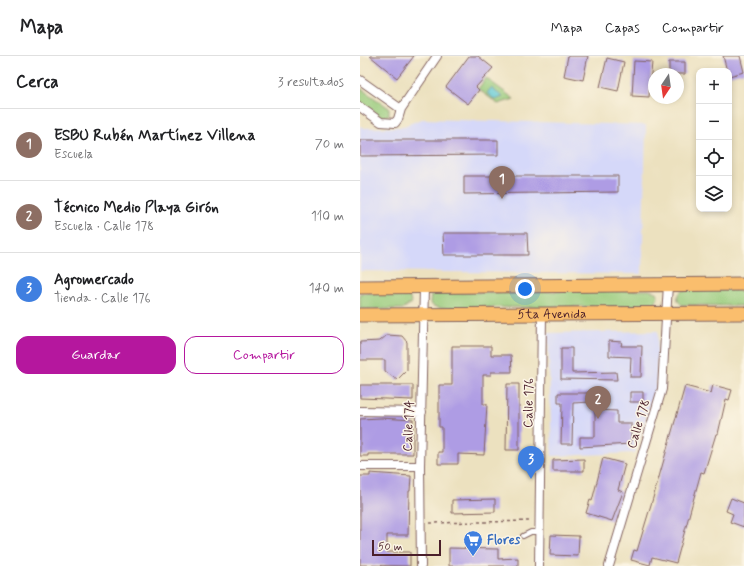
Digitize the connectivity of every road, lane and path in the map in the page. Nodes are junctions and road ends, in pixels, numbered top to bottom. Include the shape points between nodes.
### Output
1 (437, 56) edge
2 (360, 80) edge
3 (360, 107) edge
4 (401, 109) junction
5 (668, 284) junction
6 (744, 284) edge
7 (360, 287) edge
8 (424, 287) junction
9 (667, 312) junction
10 (542, 313) junction
11 (744, 313) edge
12 (424, 314) junction
13 (360, 315) edge
14 (360, 411) edge
15 (422, 412) junction
16 (360, 466) edge
17 (420, 466) junction
18 (540, 521) junction
19 (421, 523) junction
20 (540, 532) junction
21 (524, 536) dead end
22 (421, 566) edge
23 (539, 566) edge
24 (609, 566) edge

1 - 4 street
2 - 4 street
3 - 4 street via 381,122 395,123
5 - 6 highway, 5ta Avenida
5 - 8 highway, 5ta Avenida
5 - 9 street, Calle 178
7 - 8 highway, 5ta Avenida
8 - 12 street, Calle 174
9 - 10 highway, 5ta Avenida
9 - 11 highway, 5ta Avenida
9 - 24 street, Calle 178 via 662,389
10 - 12 highway, 5ta Avenida
10 - 18 street, Calle 176
12 - 13 highway, 5ta Avenida
12 - 15 street, Calle 174
14 - 15 street
15 - 17 street, Calle 174
16 - 17 street
17 - 19 street, Calle 174
18 - 19 path
18 - 20 street, Calle 176
19 - 22 street, Calle 174
20 - 21 lane via 531,532
20 - 23 street, Calle 176

